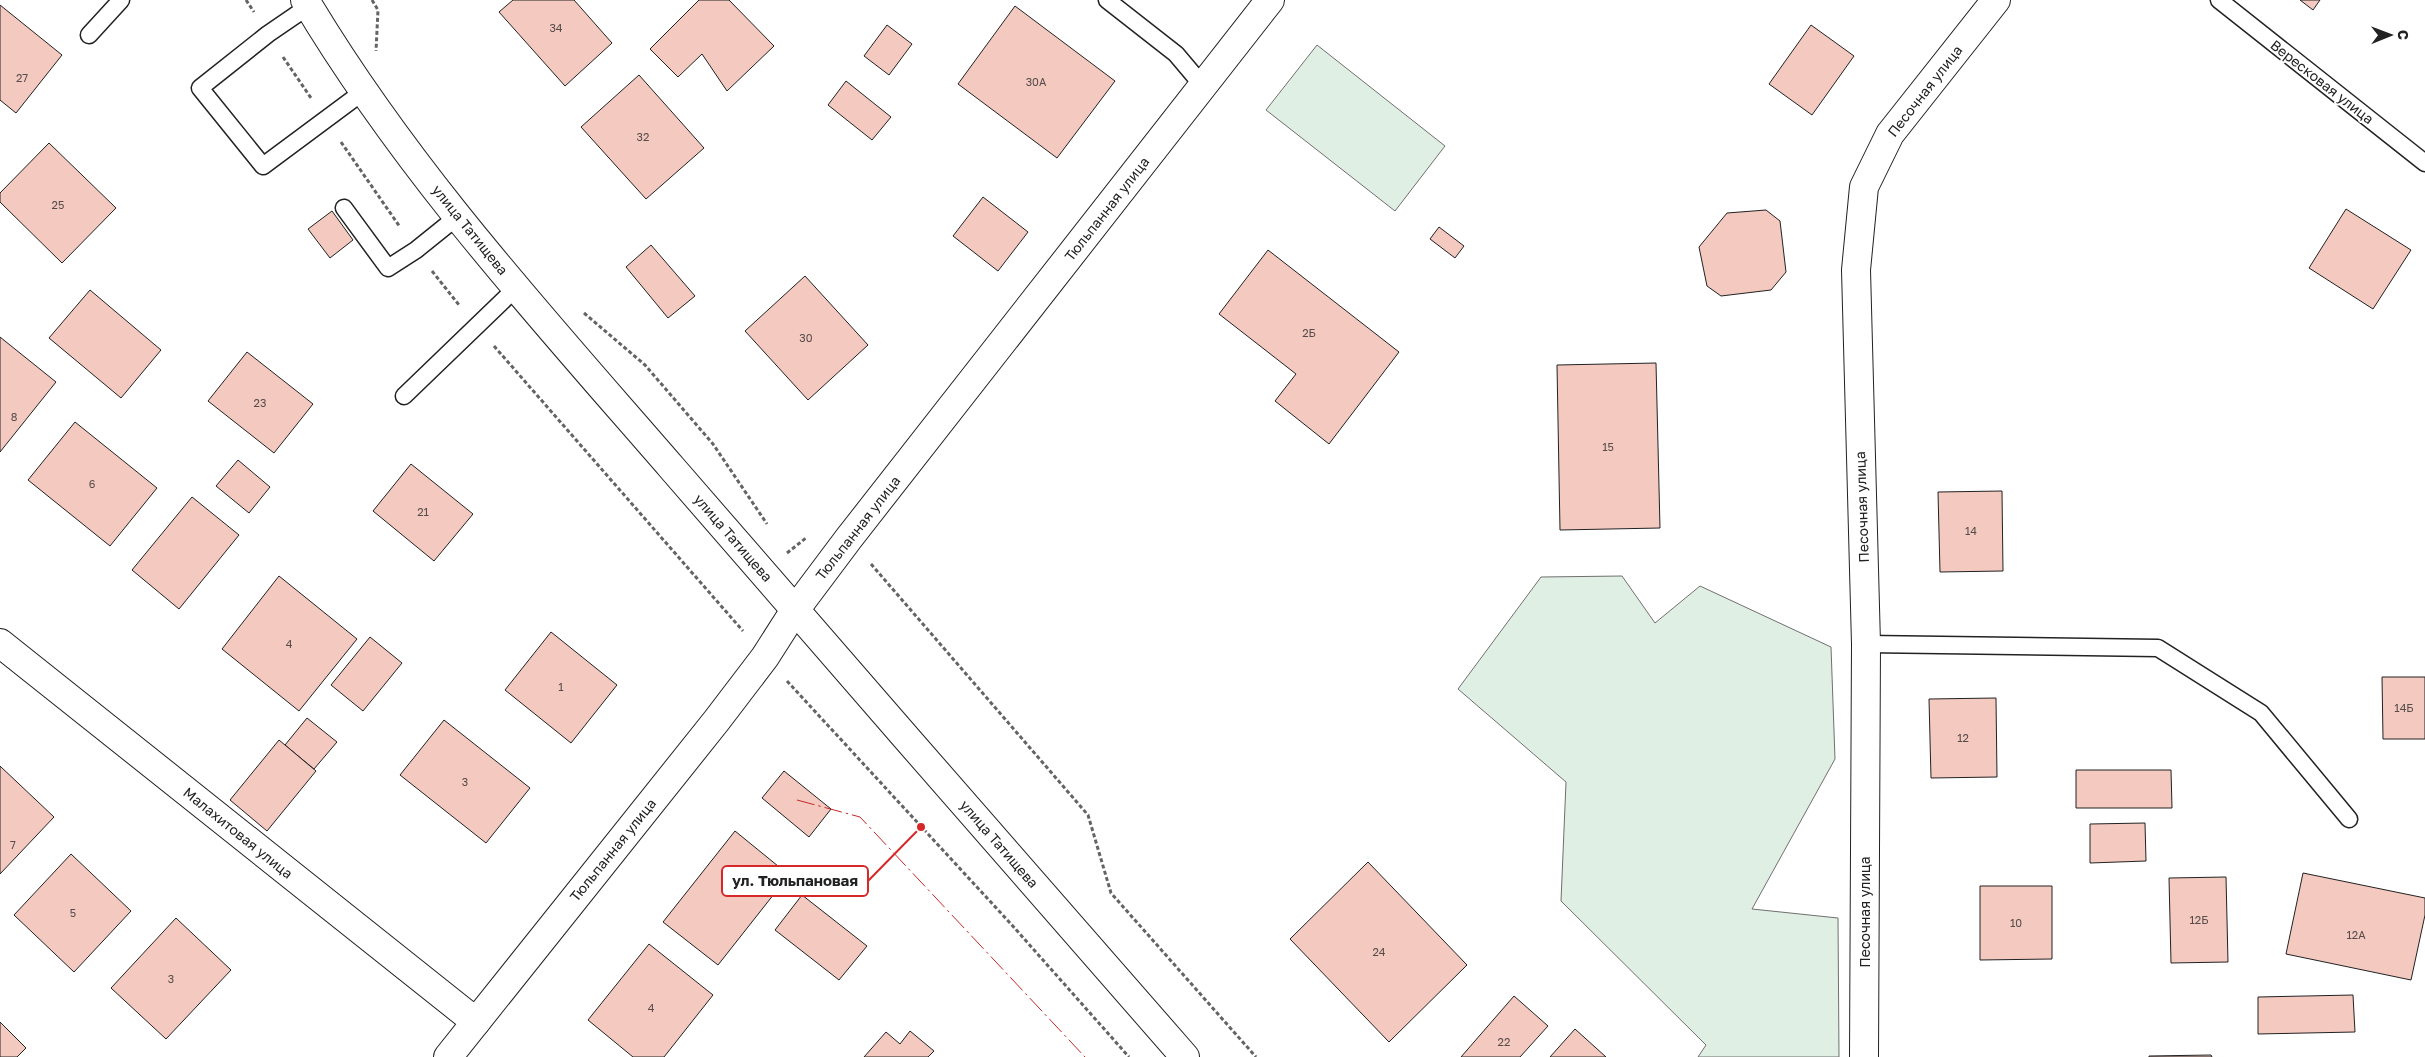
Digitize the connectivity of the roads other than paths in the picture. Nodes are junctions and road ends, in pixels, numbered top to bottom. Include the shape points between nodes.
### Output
1 (121, 0) edge
2 (1107, 0) edge
3 (1270, 0) edge
4 (1996, 0) edge
5 (2219, 0) edge
6 (307, 3) edge
7 (90, 35) dead end
8 (1204, 86) junction
9 (364, 91) junction
10 (2425, 163) edge
11 (344, 208) dead end
12 (457, 217) junction
13 (516, 288) junction
14 (404, 396) dead end
15 (795, 610) junction
16 (0, 643) edge
17 (1866, 644) junction
18 (2349, 819) dead end
19 (476, 1022) junction
20 (448, 1057) edge
21 (1185, 1057) edge
22 (1864, 1057) edge

1 - 7 lane
2 - 8 lane via 1176,54
3 - 8 street, Тюльпанная улица
4 - 17 street, Песочная улица via 1890,134 1864,187 1856,270
5 - 10 lane, Вересковая улица
6 - 9 street, улица Татищева
6 - 9 lane via 200,88 263,166
8 - 15 street, Тюльпанная улица
9 - 12 street, улица Татищева
11 - 12 lane via 388,268
12 - 13 street, улица Татищева
13 - 14 lane
13 - 15 street, улица Татищева
15 - 19 street, Тюльпанная улица via 765,657
15 - 21 street, улица Татищева
16 - 19 street, Малахитовая улица
17 - 18 lane via 2158,648 2261,713
17 - 22 street, Песочная улица
19 - 20 street, Тюльпанная улица

